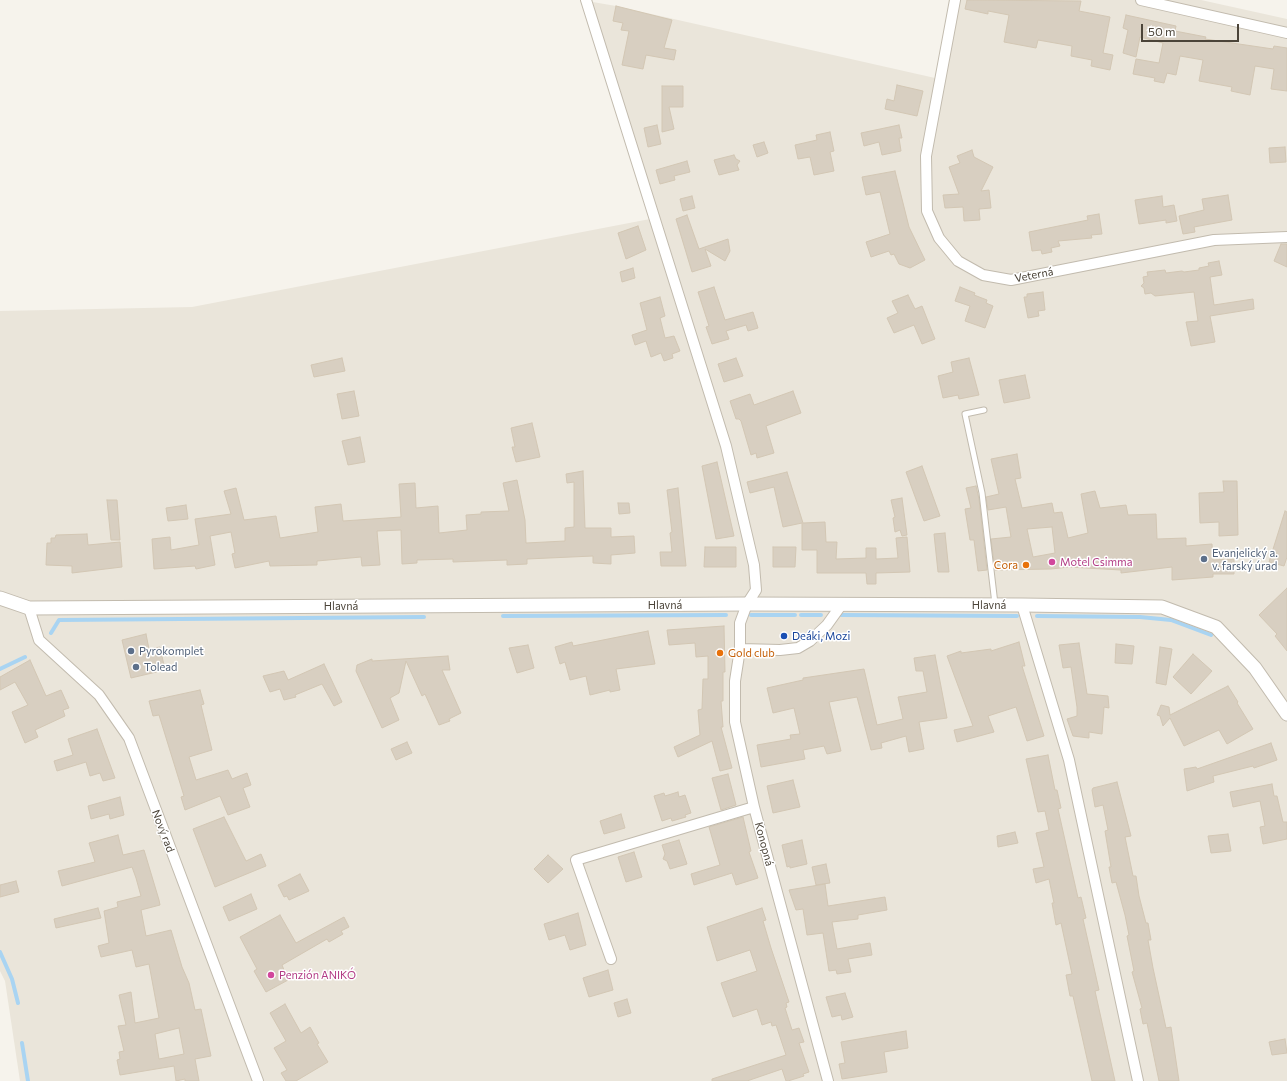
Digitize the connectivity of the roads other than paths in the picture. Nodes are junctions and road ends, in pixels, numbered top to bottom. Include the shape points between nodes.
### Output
1 (586, 0) edge
2 (955, 0) edge
3 (1141, 0) edge
4 (1287, 34) edge
5 (1287, 237) edge
6 (984, 410) dead end
7 (0, 598) edge
8 (747, 604) junction
9 (842, 604) junction
10 (995, 605) junction
11 (1022, 605) junction
12 (29, 608) junction
13 (740, 649) junction
14 (1287, 714) edge
15 (754, 807) junction
16 (611, 959) dead end
17 (258, 1081) edge
18 (828, 1081) edge
19 (1138, 1081) edge

1 - 8 street, Konopná via 726,446 754,565 756,590
2 - 5 street, Veterná via 926,156 927,211 939,238 958,261 983,275 1011,280 1214,240
3 - 4 street
6 - 10 lane via 964,414 982,493
7 - 12 street, Hlavná
8 - 9 street, Hlavná
8 - 12 street, Hlavná
8 - 13 street, Konopná via 740,623
9 - 10 street, Hlavná
9 - 13 street via 827,625 798,648
10 - 11 street, Hlavná
11 - 14 street, Hlavná via 1162,607 1216,627 1255,668
11 - 19 street via 1069,760
12 - 17 street, Nový rad via 39,640 98,695 129,738
13 - 15 street, Konopná via 735,681 735,722
15 - 16 street via 576,860
15 - 18 street, Konopná

